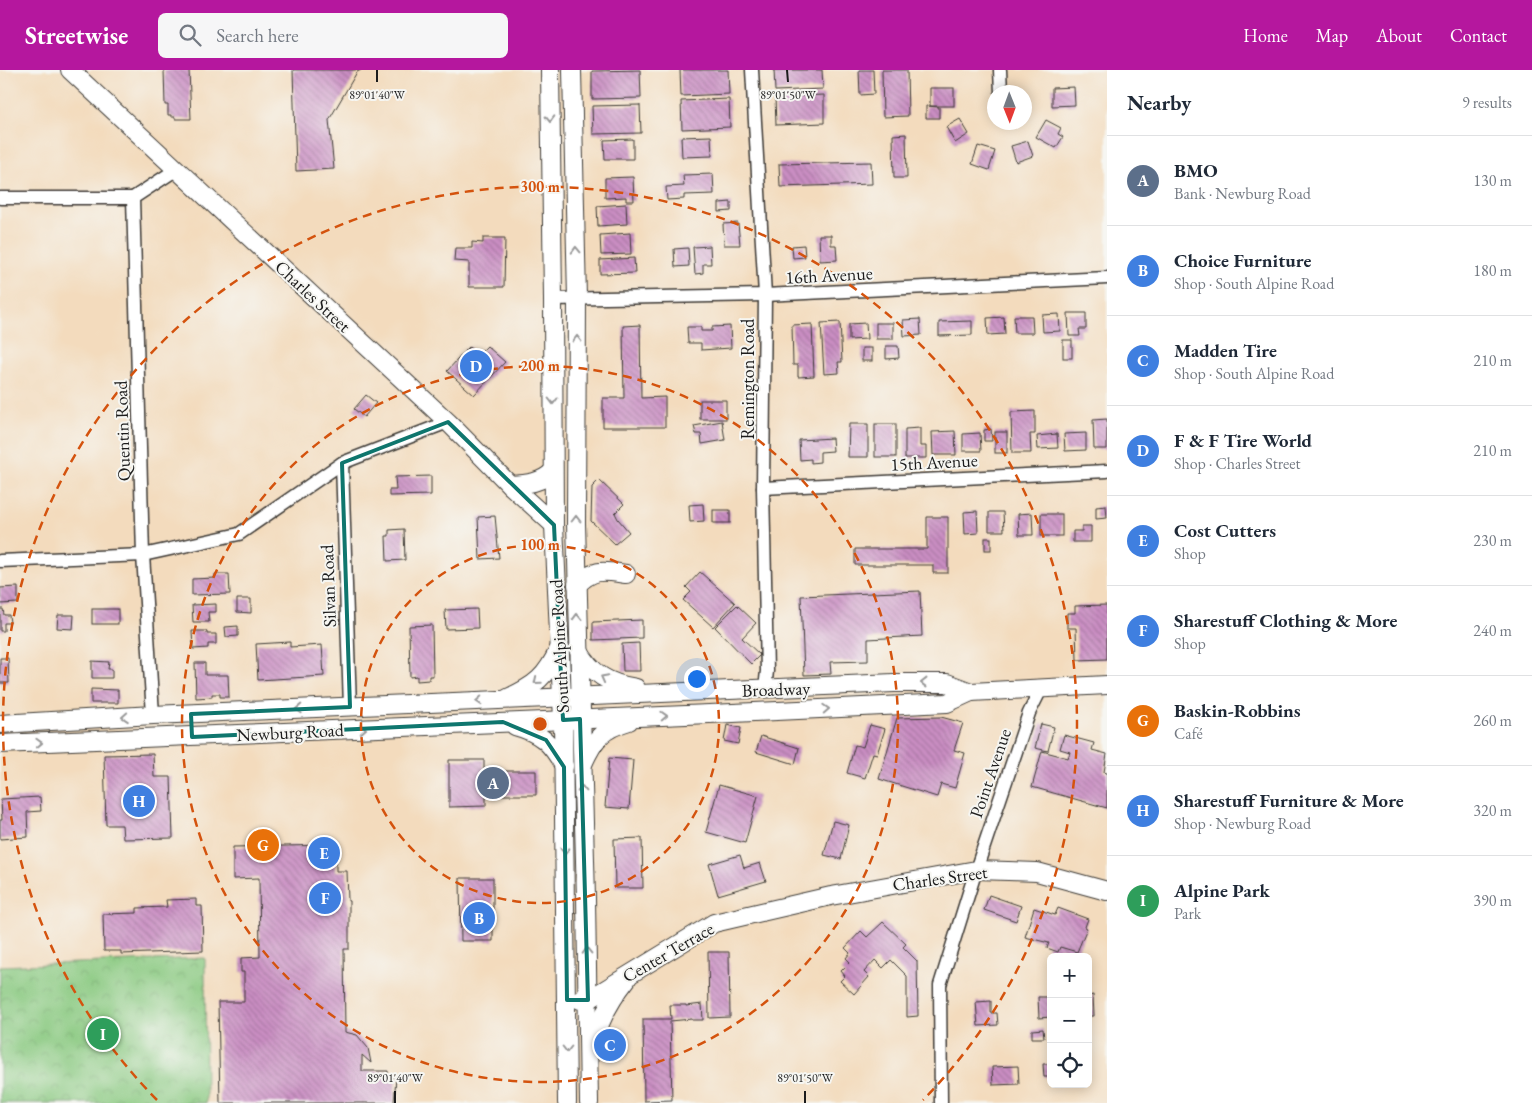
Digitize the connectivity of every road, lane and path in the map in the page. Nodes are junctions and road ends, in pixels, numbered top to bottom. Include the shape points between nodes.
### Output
1 (70, 70) edge
2 (550, 70) edge
3 (572, 70) edge
4 (752, 70) edge
5 (1000, 70) edge
6 (1001, 85) edge
7 (177, 169) junction
8 (0, 198) edge
9 (133, 198) junction
10 (1107, 278) edge
11 (765, 295) junction
12 (553, 299) junction
13 (577, 299) junction
14 (448, 422) junction
15 (342, 463) junction
16 (554, 471) junction
17 (1107, 471) edge
18 (510, 485) junction
19 (764, 488) junction
20 (554, 525) junction
21 (143, 555) junction
22 (0, 561) edge
23 (626, 574) dead end
24 (577, 585) junction
25 (560, 648) junction
26 (578, 648) junction
27 (1107, 685) edge
28 (765, 689) junction
29 (1041, 689) junction
30 (971, 692) junction
31 (668, 693) junction
32 (571, 697) junction
33 (502, 700) junction
34 (350, 707) junction
35 (192, 714) junction
36 (153, 715) junction
37 (642, 717) junction
38 (572, 719) junction
39 (503, 722) junction
40 (0, 724) edge
41 (192, 737) junction
42 (0, 744) edge
43 (582, 766) junction
44 (564, 767) junction
45 (976, 870) junction
46 (1107, 891) edge
47 (831, 896) joint
48 (632, 973) junction
49 (566, 1000) junction
50 (588, 1000) junction
51 (588, 1061) junction
52 (567, 1103) edge
53 (589, 1103) edge
54 (940, 1103) edge

1 - 7 main road, Charles Street
2 -> 12 main road, South Alpine Road
13 -> 3 main road, South Alpine Road
4 - 11 street, Remington Road
5 - 6 street
7 - 9 street
7 - 14 main road, Charles Street
8 - 9 street
9 - 21 street, Quentin Road
10 - 11 street, 16th Avenue
11 - 13 street, 16th Avenue
11 - 19 street, Remington Road
12 - 13 street, 16th Avenue
12 -> 16 main road, South Alpine Road
24 -> 13 main road, South Alpine Road
14 - 15 street
14 - 18 main road, Charles Street
15 - 21 street via 239,534
15 - 34 street, Silvan Road
16 - 18 main road via 539,481
16 - 20 main road, South Alpine Road
17 - 19 street, 15th Avenue
18 - 20 main road, Charles Street
19 - 28 street, Remington Road
20 - 25 main road, South Alpine Road
21 - 22 street
21 - 36 street, Quentin Road
23 - 24 main road via 595,572
26 -> 24 main road, South Alpine Road
25 - 32 main road, South Alpine Road
25 -> 33 main road via 538,682
31 -> 26 main road via 632,688 597,675
26 - 32 main road, South Alpine Road
27 - 29 main road, Broadway
30 -> 28 main road, Broadway via 947,683
28 - 31 main road, Broadway
29 - 30 main road, Broadway
29 - 45 street, Point Avenue via 1029,713
37 -> 30 main road, Broadway via 947,703
31 - 32 main road, Broadway
32 - 33 main road, Newburg Road
32 - 38 main road, South Alpine Road
33 -> 34 main road, Newburg Road
34 -> 35 main road, Newburg Road
35 - 36 main road, Newburg Road
35 - 41 main road
36 -> 40 main road, Newburg Road
37 - 38 main road, Broadway
37 - 43 main road via 602,733 590,746
38 - 39 main road, Newburg Road
38 - 43 main road, South Alpine Road
38 - 44 main road, South Alpine Road
41 -> 39 main road, Newburg Road
39 - 44 main road via 532,731 546,740
42 -> 41 main road, Newburg Road
50 -> 43 main road, South Alpine Road
44 -> 49 main road, South Alpine Road
45 - 46 main road, Charles Street via 1037,872
45 - 47 main road, Charles Street
45 - 54 street, Point Avenue via 940,985
47 - 48 main road, Center Terrace via 714,923
48 - 50 main road, Center Terrace
48 - 51 main road via 607,1009
49 - 50 main road
49 -> 52 main road, South Alpine Road
50 - 51 main road, South Alpine Road
51 - 53 main road, South Alpine Road

